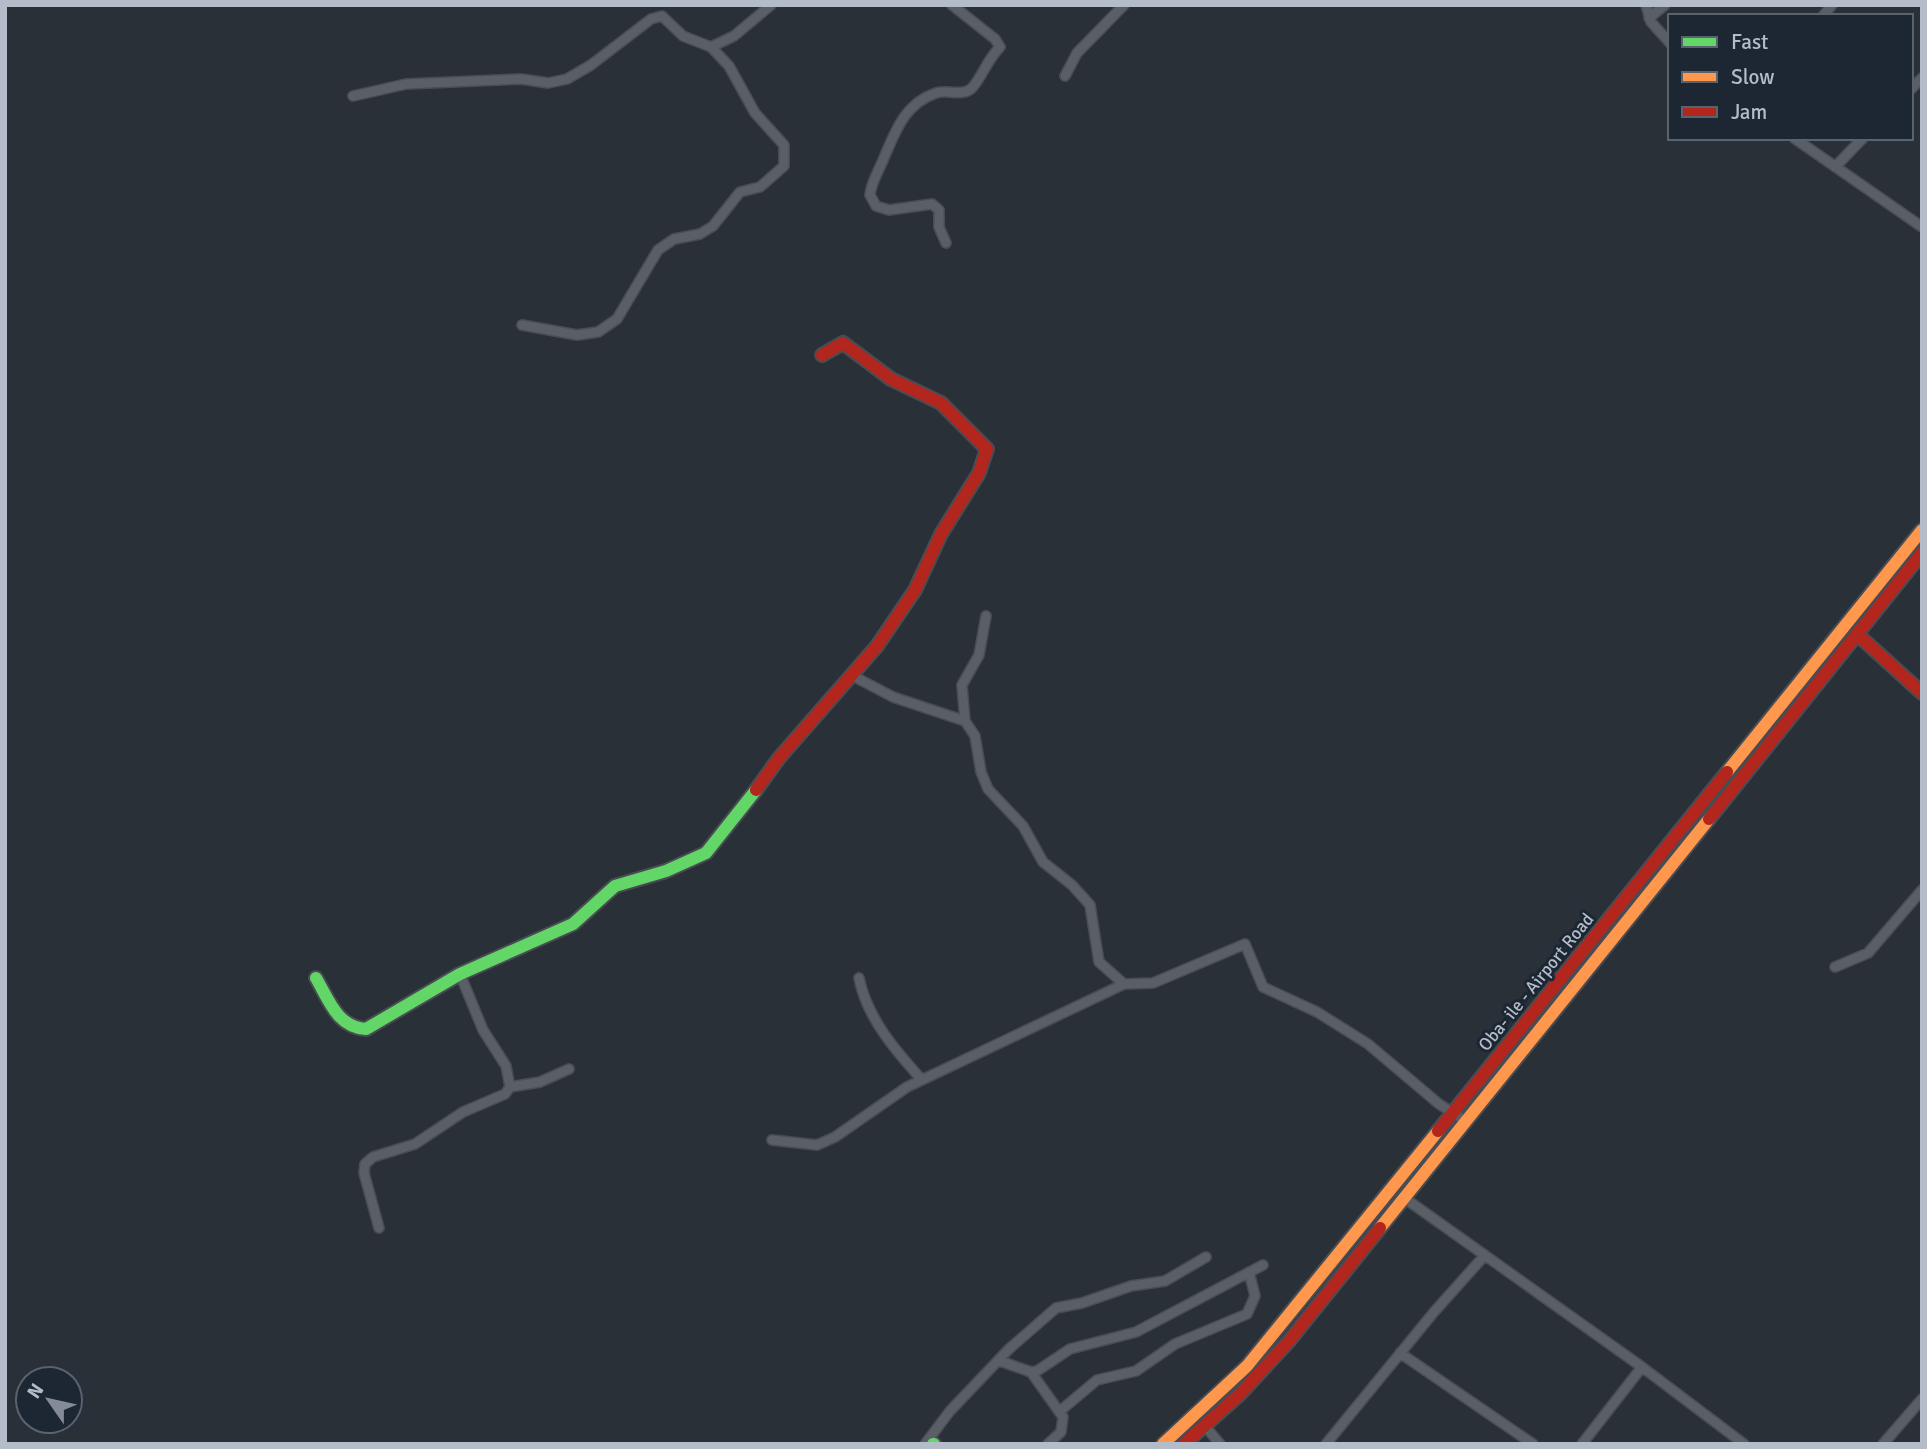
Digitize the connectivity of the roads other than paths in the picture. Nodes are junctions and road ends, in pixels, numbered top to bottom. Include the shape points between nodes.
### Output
1 (771, 5) edge
2 (952, 5) edge
3 (1125, 5) edge
4 (1646, 5) edge
5 (1665, 5) edge
6 (1649, 18) junction
7 (1668, 42) edge
8 (711, 47) junction
9 (1065, 76) dead end
10 (353, 96) dead end
11 (1797, 140) edge
12 (1861, 140) edge
13 (1835, 167) junction
14 (1922, 227) edge
15 (946, 243) dead end
16 (523, 325) dead end
17 (822, 355) dead end
18 (1922, 530) edge
19 (1922, 553) edge
20 (986, 616) dead end
21 (1857, 634) junction
22 (853, 676) junction
23 (1922, 693) edge
24 (965, 721) junction
25 (1694, 813) junction
26 (1705, 821) junction
27 (1922, 890) edge
28 (1835, 967) dead end
29 (460, 974) junction
30 (316, 978) dead end
31 (859, 978) dead end
32 (1124, 984) junction
33 (569, 1069) dead end
34 (922, 1080) junction
35 (510, 1087) junction
36 (1458, 1117) junction
37 (772, 1140) dead end
38 (1404, 1197) junction
39 (379, 1228) dead end
40 (1486, 1255) junction
41 (1206, 1257) dead end
42 (1263, 1265) dead end
43 (1249, 1272) junction
44 (1400, 1353) junction
45 (1000, 1361) junction
46 (1642, 1367) junction
47 (1031, 1372) junction
48 (1922, 1399) edge
49 (1060, 1411) junction
50 (1205, 1426) junction
51 (925, 1444) edge
52 (1048, 1444) edge
53 (1163, 1444) edge
54 (1184, 1444) edge
55 (1220, 1444) edge
56 (1326, 1444) edge
57 (1533, 1444) edge
58 (1582, 1444) edge
59 (1744, 1444) edge
60 (1884, 1444) edge

1 - 8 street via 734,36
2 - 15 street via 1000,47 972,88 926,97 902,120 886,147 870,195 876,206 889,210 932,204 939,211
3 - 9 street via 1077,53
4 - 6 street
5 - 6 street
6 - 7 street
8 - 10 street via 683,37 662,16 651,19 567,79 406,84
8 - 16 street via 729,66 755,113 784,145 784,166 760,187 740,192 713,226 674,239 658,250 617,319 598,331 577,335
11 - 13 street
12 - 13 street
13 - 14 street
17 - 22 main road via 843,343 891,379 941,403 987,449 979,473 915,590
18 - 25 main road, Oba- ile - Airport Road
19 - 21 main road, Oba- ile - Airport Road
20 - 24 street via 979,654 962,685
21 - 23 main road
21 - 26 main road, Oba- ile - Airport Road
22 - 24 street via 893,697
22 - 29 main road via 779,758 706,853 615,886 573,924
24 - 32 street via 975,736 988,789 1023,826 1043,862 1090,905 1099,962
25 - 26 main road
25 - 36 main road, Oba- ile - Airport Road
26 - 36 main road, Oba- ile - Airport Road
27 - 28 street via 1868,953
29 - 30 main road via 366,1028 353,1030 341,1023
29 - 35 street via 483,1030 506,1066
31 - 34 street via 867,1008
32 - 34 street
32 - 36 street via 1153,983 1245,944 1264,987 1317,1012 1368,1044
33 - 35 street via 540,1082
34 - 37 street via 884,1101 835,1138 817,1145
35 - 39 street via 415,1144 373,1157 365,1164
36 - 38 main road, Oba- ile - Airport Road
36 - 53 main road, Oba- ile - Airport Road via 1247,1366
38 - 40 street
38 - 50 main road, Oba- ile - Airport Road via 1289,1341
40 - 44 street
40 - 46 street
41 - 45 street via 1165,1281 1056,1308
42 - 43 street
43 - 47 street via 1136,1332 1070,1349
43 - 49 street via 1255,1296 1247,1314 1175,1343 1136,1371 1097,1380
44 - 56 street
44 - 57 street
45 - 47 street
45 - 51 street via 950,1411
46 - 58 street
46 - 59 street
47 - 49 street
48 - 60 street
49 - 52 street via 1061,1432
50 - 54 main road, Oba- ile - Airport Road
50 - 55 street

